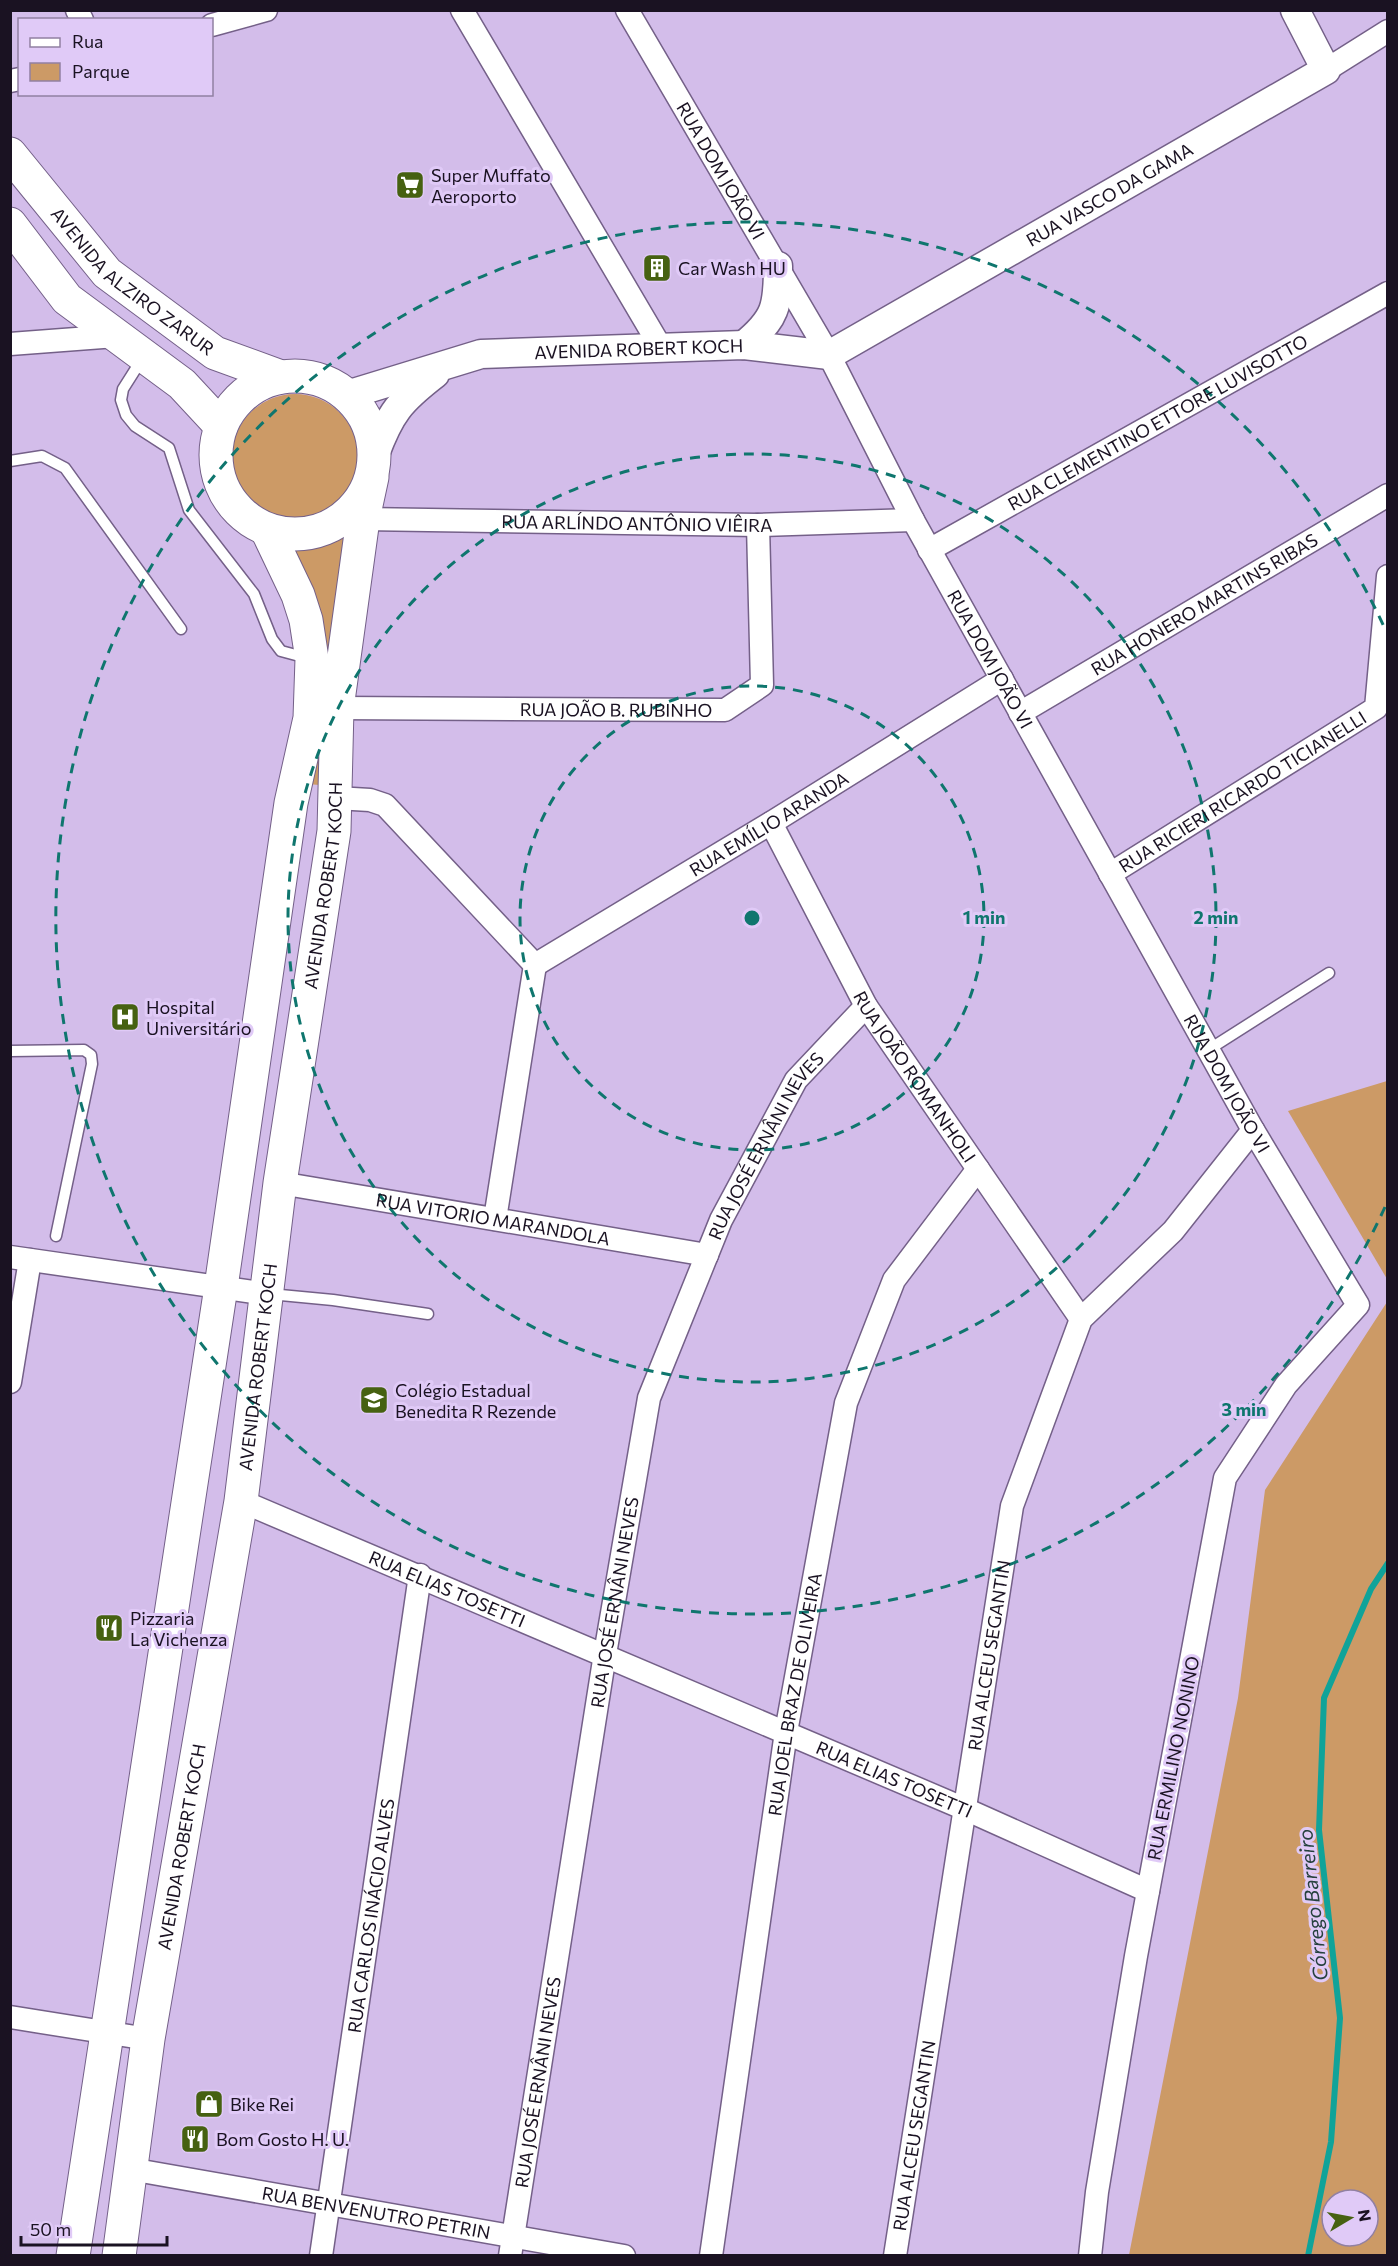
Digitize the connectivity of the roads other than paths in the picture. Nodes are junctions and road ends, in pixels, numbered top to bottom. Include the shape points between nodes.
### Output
1 (266, 10) edge
2 (462, 10) edge
3 (627, 10) edge
4 (1295, 10) edge
5 (213, 25) edge
6 (1388, 31) edge
7 (1326, 70) junction
8 (10, 154) edge
9 (10, 224) edge
10 (778, 266) junction
11 (1388, 292) edge
12 (116, 336) junction
13 (10, 344) edge
14 (744, 345) junction
15 (660, 346) junction
16 (829, 355) junction
17 (144, 357) junction
18 (450, 362) junction
19 (281, 377) junction
20 (347, 394) junction
21 (221, 426) junction
22 (10, 460) edge
23 (373, 465) junction
24 (1388, 495) edge
25 (363, 519) junction
26 (913, 520) junction
27 (758, 525) junction
28 (267, 530) junction
29 (929, 550) junction
30 (1388, 576) edge
31 (181, 629) dead end
32 (312, 659) junction
33 (1002, 679) junction
34 (337, 708) junction
35 (1020, 712) junction
36 (336, 798) junction
37 (291, 814) junction
38 (771, 823) junction
39 (334, 831) junction
40 (1110, 874) junction
41 (535, 965) junction
42 (1329, 973) dead end
43 (866, 1006) junction
44 (1208, 1050) junction
45 (10, 1051) edge
46 (1253, 1130) junction
47 (978, 1169) junction
48 (280, 1183) junction
49 (495, 1219) junction
50 (56, 1236) dead end
51 (707, 1255) junction
52 (20, 1258) edge
53 (221, 1287) junction
54 (267, 1294) junction
55 (1358, 1305) joint
56 (428, 1314) dead end
57 (1081, 1319) junction
58 (10, 1382) edge
59 (241, 1501) junction
60 (420, 1575) junction
61 (605, 1654) junction
62 (786, 1732) junction
63 (965, 1809) junction
64 (1148, 1891) junction
65 (10, 2017) edge
66 (105, 2031) junction
67 (148, 2039) junction
68 (130, 2169) junction
69 (328, 2202) junction
70 (511, 2246) edge
71 (73, 2256) edge
72 (119, 2256) edge
73 (321, 2256) edge
74 (624, 2256) edge
75 (711, 2256) edge
76 (895, 2256) edge
77 (1090, 2256) edge

1 - 5 street
2 - 15 street
3 - 10 street, RUA DOM JOÃO VI
4 - 7 street
6 - 7 street, RUA VASCO DA GAMA
7 - 16 street, RUA VASCO DA GAMA
8 - 19 main road, AVENIDA ALZIRO ZARUR via 107,273 215,353
9 - 12 main road via 67,299
10 - 14 street via 778,299 772,316
10 - 16 street, RUA DOM JOÃO VI
11 - 29 street, RUA CLEMENTINO ETTORE LUVISOTTO
12 - 13 street
12 - 17 main road
14 - 15 street, AVENIDA ROBERT KOCH
14 - 16 street, AVENIDA ROBERT KOCH
15 - 18 street, AVENIDA ROBERT KOCH via 481,354
16 - 26 street, RUA DOM JOÃO VI
17 - 21 main road via 182,384
17 - 32 lane via 123,389 121,400 126,415 135,426 169,448 189,510 254,594 281,651
18 - 20 street, AVENIDA ROBERT KOCH via 409,378
18 - 23 street, AVENIDA ROBERT KOCH via 411,393 387,420
19 - 20 main road via 304,376 327,382
19 - 21 main road via 256,386 235,403
20 - 23 main road via 367,422
21 - 28 main road via 216,450 218,475 229,498 245,517
22 - 31 lane via 42,456 65,468
23 - 25 main road, AVENIDA ROBERT KOCH
23 - 28 main road via 361,501 342,519 327,528 293,535
24 - 35 street, RUA HONERO MARTINS RIBAS
25 - 27 street, RUA ARLÍNDO ANTÔNIO VIÊIRA
25 - 34 main road, AVENIDA ROBERT KOCH
26 - 27 street, RUA ARLÍNDO ANTÔNIO VIÊIRA
26 - 29 street, RUA DOM JOÃO VI
27 - 34 street, RUA JOÃO B. RUBINHO via 762,685 725,710
28 - 32 main road via 298,595
29 - 33 street, RUA DOM JOÃO VI
30 - 40 street, RUA RICIERI RICARDO TICIANELLI via 1376,708
32 - 37 main road via 310,718
33 - 35 street, RUA DOM JOÃO VI
33 - 38 street, RUA EMÍLIO ARANDA
34 - 36 main road, AVENIDA ROBERT KOCH
35 - 40 street, RUA DOM JOÃO VI
36 - 37 main road
36 - 39 main road, AVENIDA ROBERT KOCH
36 - 41 street via 370,800 385,806
37 - 39 main road
37 - 53 main road
38 - 41 street, RUA EMÍLIO ARANDA
38 - 43 street, RUA JOÃO ROMANHOLI
39 - 48 main road, AVENIDA ROBERT KOCH
40 - 44 street, RUA DOM JOÃO VI
41 - 49 street
42 - 44 lane
43 - 47 street, RUA JOÃO ROMANHOLI
43 - 51 street, RUA JOSÉ ERNÂNI NEVES via 796,1080 721,1220
44 - 46 street, RUA DOM JOÃO VI
45 - 50 lane via 84,1050 91,1055
46 - 55 street, RUA DOM JOÃO VI
46 - 57 street, RUA ALCEU SEGANTIN via 1173,1231
47 - 57 street, RUA JOÃO ROMANHOLI
47 - 62 street, RUA JOEL BRAZ DE OLIVEIRA via 894,1280 846,1403
48 - 49 street, RUA VITORIO MARANDOLA
48 - 54 main road, AVENIDA ROBERT KOCH
49 - 51 street, RUA VITORIO MARANDOLA
51 - 61 street, RUA JOSÉ ERNÂNI NEVES via 649,1398
52 - 53 street
52 - 58 street
53 - 54 street
53 - 66 main road
54 - 56 lane
54 - 59 main road, AVENIDA ROBERT KOCH
55 - 64 street, RUA ERMILINO NONINO via 1286,1385 1225,1478
57 - 63 street, RUA ALCEU SEGANTIN via 1012,1506
59 - 60 street, RUA ELIAS TOSETTI
59 - 67 main road, AVENIDA ROBERT KOCH
60 - 61 street, RUA ELIAS TOSETTI
60 - 69 street, RUA CARLOS INÁCIO ALVES
61 - 62 street, RUA ELIAS TOSETTI
61 - 70 street, RUA JOSÉ ERNÂNI NEVES
62 - 63 street, RUA ELIAS TOSETTI
62 - 75 street, RUA JOEL BRAZ DE OLIVEIRA
63 - 64 street, RUA ELIAS TOSETTI
63 - 76 street, RUA ALCEU SEGANTIN
64 - 77 street, RUA ERMILINO NONINO via 1097,2192
65 - 66 street
66 - 67 street
66 - 71 main road
67 - 68 main road, AVENIDA ROBERT KOCH
68 - 69 street, RUA BENVENUTRO PETRIN
68 - 72 main road, AVENIDA ROBERT KOCH
69 - 70 street, RUA BENVENUTRO PETRIN
69 - 73 street, RUA CARLOS INÁCIO ALVES
70 - 74 street, RUA BENVENUTRO PETRIN

